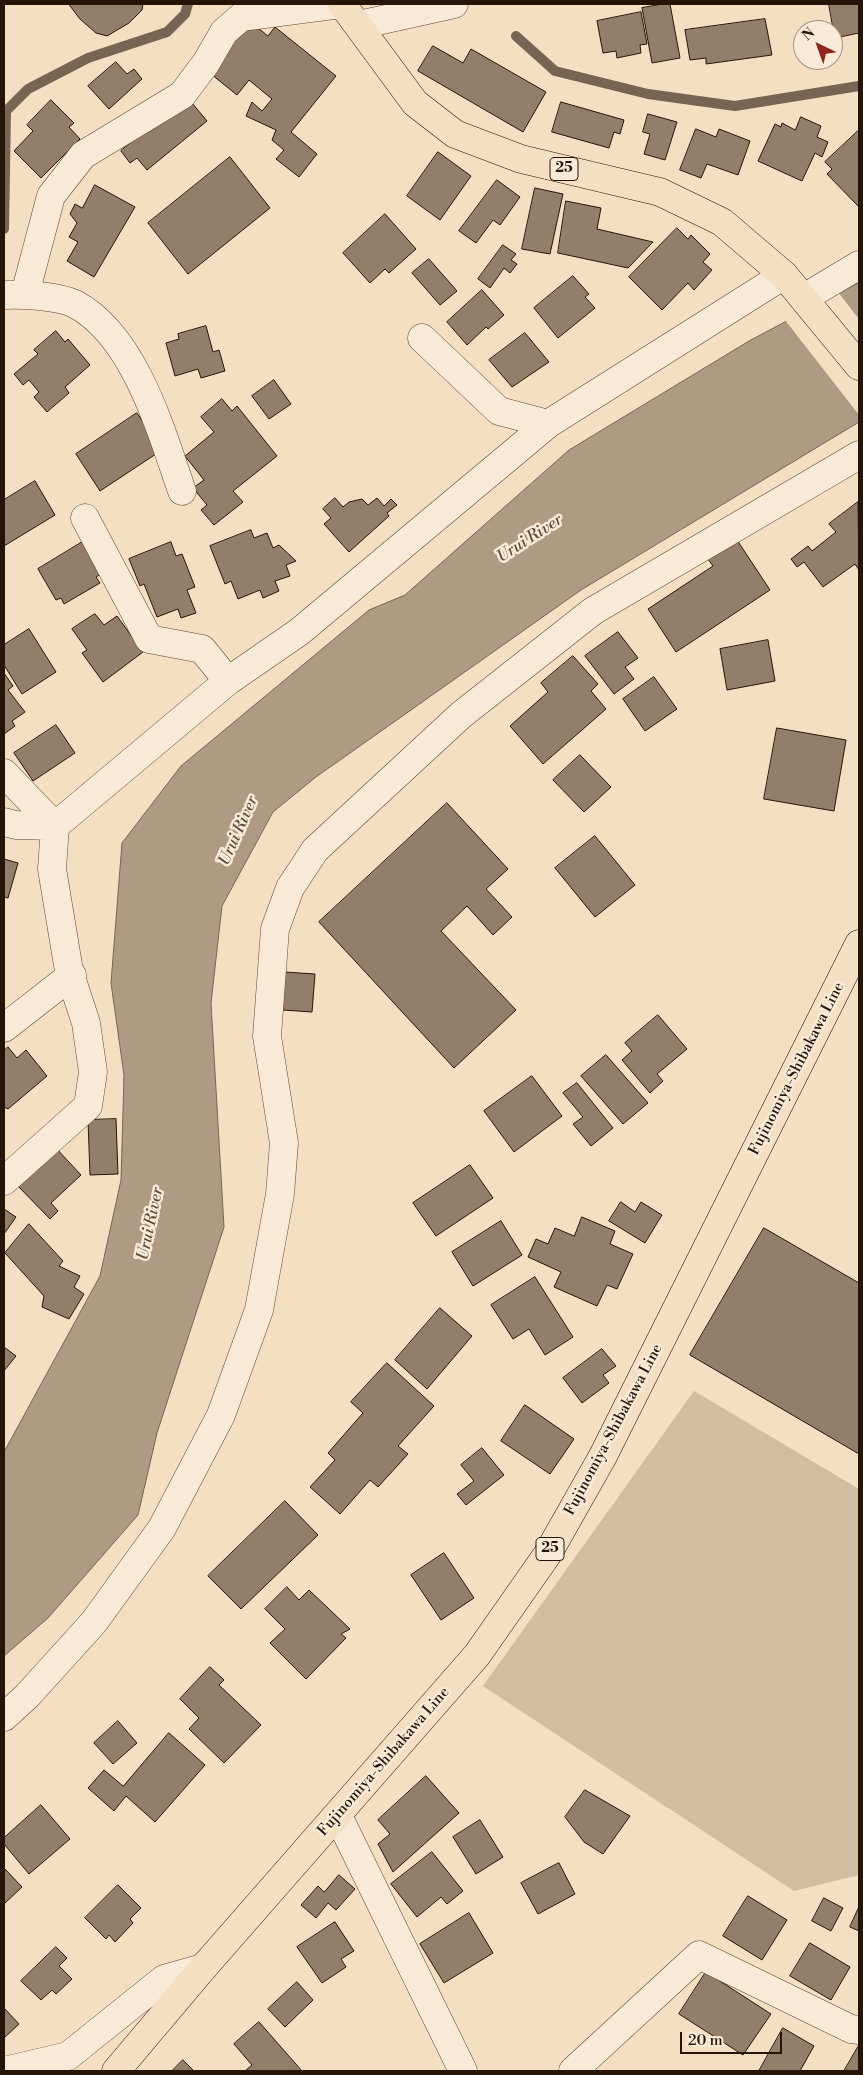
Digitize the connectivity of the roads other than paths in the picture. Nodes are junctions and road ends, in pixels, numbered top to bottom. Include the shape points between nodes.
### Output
1 (342, 4) edge
2 (454, 4) edge
3 (359, 25) junction
4 (859, 265) edge
5 (784, 275) junction
6 (14, 295) edge
7 (807, 302) junction
8 (422, 338) dead end
9 (859, 366) edge
10 (548, 424) junction
11 (859, 454) edge
12 (182, 492) dead end
13 (85, 518) dead end
14 (228, 681) junction
15 (4, 773) edge
16 (4, 822) edge
17 (55, 826) junction
18 (859, 944) edge
19 (72, 975) junction
20 (4, 1028) edge
21 (4, 1181) edge
22 (4, 1717) edge
23 (338, 1816) junction
24 (203, 1968) junction
25 (859, 2030) edge
26 (4, 2071) edge
27 (116, 2071) edge
28 (463, 2071) edge
29 (573, 2071) edge

1 - 3 main road, 25
1 - 6 street via 241,17 224,32 182,95 83,155 51,196
2 - 3 street
3 - 5 main road, 25 via 415,102 455,134 521,159 660,192 722,222
4 - 7 street
5 - 7 main road, 25
5 - 10 street
6 - 12 street via 74,304 107,328 147,391
7 - 9 main road, 25
8 - 10 street via 500,411
10 - 14 street via 299,632
11 - 22 street via 594,611 461,715 315,850 290,888 275,929 267,1036 284,1143 280,1194 259,1310 221,1415 162,1528 94,1622
13 - 14 street via 149,639 202,649
14 - 17 street
15 - 17 street
16 - 17 street via 16,826
17 - 19 street via 52,869
18 - 23 main road, Fujinomiya-Shibakawa Line / 25 via 603,1456 547,1555 477,1655
19 - 20 street
19 - 21 street via 86,1023 93,1072 88,1106
23 - 24 main road, Fujinomiya-Shibakawa Line / 25
23 - 28 street
24 - 26 street via 164,1979 68,2056
24 - 27 main road, Fujinomiya-Shibakawa Line / 25
25 - 29 street via 851,2029 698,1954

